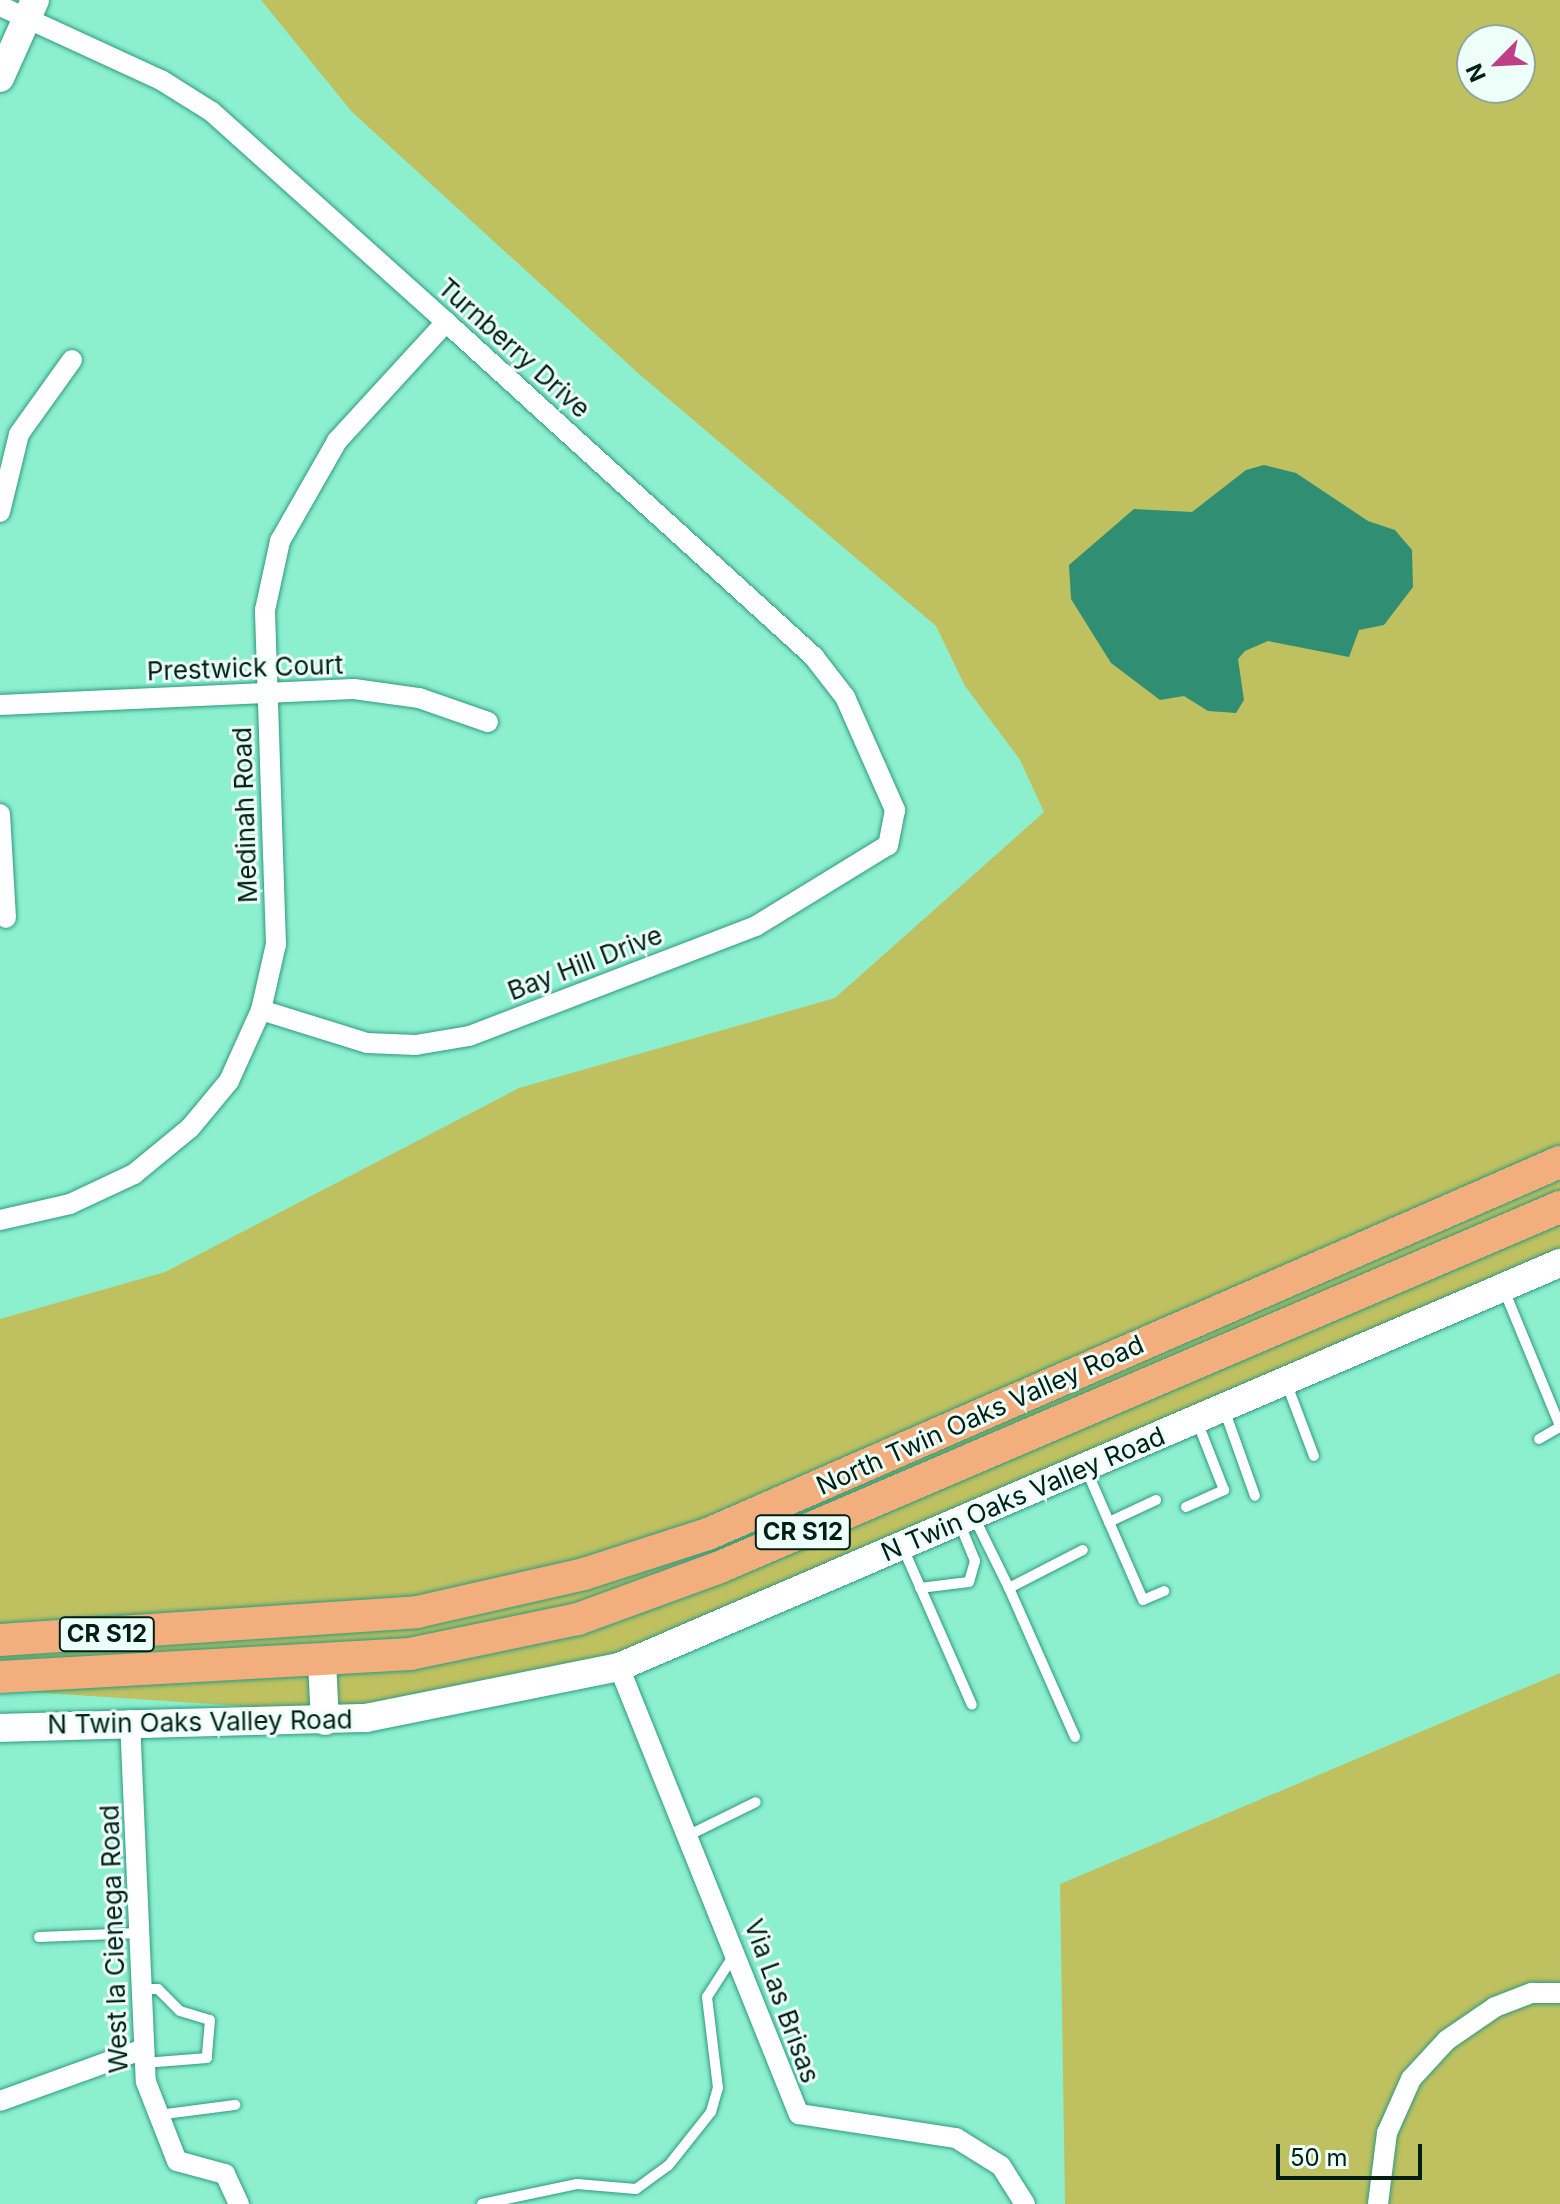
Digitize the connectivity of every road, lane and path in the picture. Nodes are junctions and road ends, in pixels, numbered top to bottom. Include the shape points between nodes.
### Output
1 (0, 6) edge
2 (31, 9) edge
3 (0, 78) edge
4 (446, 322) junction
5 (72, 360) dead end
6 (0, 512) edge
7 (266, 691) junction
8 (0, 705) edge
9 (488, 722) dead end
10 (0, 814) edge
11 (895, 825) joint
12 (6, 918) dead end
13 (261, 1010) junction
14 (1560, 1162) edge
15 (1560, 1207) edge
16 (0, 1220) edge
17 (1560, 1263) edge
18 (1503, 1288) junction
19 (1285, 1380) junction
20 (1223, 1407) junction
21 (1196, 1419) junction
22 (1560, 1426) edge
23 (1539, 1439) dead end
24 (1314, 1456) dead end
25 (1085, 1467) junction
26 (1255, 1496) dead end
27 (1156, 1500) dead end
28 (1186, 1507) dead end
29 (966, 1518) junction
30 (1109, 1522) junction
31 (902, 1546) junction
32 (1083, 1550) dead end
33 (920, 1588) junction
34 (1009, 1588) junction
35 (1164, 1591) dead end
36 (471, 1601) junction
37 (214, 1628) junction
38 (0, 1640) edge
39 (322, 1662) junction
40 (619, 1667) junction
41 (0, 1677) edge
42 (972, 1705) dead end
43 (130, 1720) junction
44 (325, 1721) junction
45 (0, 1728) edge
46 (1075, 1737) dead end
47 (756, 1802) dead end
48 (691, 1834) junction
49 (139, 1933) junction
50 (39, 1937) dead end
51 (736, 1953) junction
52 (142, 1989) junction
53 (1560, 1993) edge
54 (144, 2056) junction
55 (0, 2101) edge
56 (235, 2105) dead end
57 (156, 2115) junction
58 (239, 2204) edge
59 (482, 2204) edge
60 (1025, 2204) edge
61 (1378, 2204) edge

1 - 2 street, Turnberry Drive
2 - 3 street
2 - 4 street, Turnberry Drive via 212,112
4 - 7 street, Medinah Road via 337,441 298,499 265,610
4 - 11 street, Turnberry Drive via 814,657 880,762
5 - 6 street via 19,434
7 - 8 street, Prestwick Court
7 - 9 street, Prestwick Court via 354,689 419,698
7 - 13 street, Medinah Road via 276,944
10 - 12 street
11 - 13 street, Bay Hill Drive via 888,845 756,926 469,1036 416,1045 367,1043
13 - 16 street, Medinah Road via 229,1081 156,1156 70,1204
14 - 36 main road, North Twin Oaks Valley Road / CR S12 via 708,1534
15 - 39 main road, North Twin Oaks Valley Road / CR S12 via 720,1567 498,1639
17 - 18 street, N Twin Oaks Valley Road
18 - 19 street, N Twin Oaks Valley Road
18 - 22 lane
19 - 20 street, N Twin Oaks Valley Road
19 - 24 lane
20 - 21 street, N Twin Oaks Valley Road
20 - 26 lane
21 - 25 street, N Twin Oaks Valley Road
21 - 28 lane via 1224,1490
22 - 23 lane
25 - 29 street, N Twin Oaks Valley Road
25 - 30 lane
27 - 30 lane
29 - 31 street, N Twin Oaks Valley Road
29 - 33 lane via 975,1561 969,1582
29 - 34 lane
30 - 35 lane via 1143,1600
31 - 33 lane
31 - 40 street, N Twin Oaks Valley Road
32 - 34 lane
33 - 42 lane
34 - 46 lane
36 - 37 main road, North Twin Oaks Valley Road / CR S12 via 403,1614
36 - 39 main road via 414,1629 343,1640
37 - 38 main road, North Twin Oaks Valley Road / CR S12
37 - 39 main road via 242,1646 290,1643
39 - 41 main road, North Twin Oaks Valley Road / CR S12
39 - 44 street
40 - 44 street, N Twin Oaks Valley Road via 513,1694
40 - 48 street, Via Las Brisas
43 - 44 street, N Twin Oaks Valley Road
43 - 45 street, N Twin Oaks Valley Road
43 - 49 street, West la Cienega Road
47 - 48 lane
48 - 51 street, Via Las Brisas
49 - 50 lane
49 - 52 street, West la Cienega Road
51 - 59 lane via 707,1997 718,2088 711,2112 668,2166 636,2189 577,2184
51 - 60 street, Via Las Brisas via 799,2114 956,2138 1001,2166
52 - 54 street, West la Cienega Road
52 - 54 lane via 158,1989 180,2011 210,2020 207,2058
53 - 61 street via 1532,1993 1495,2007 1447,2040 1411,2079 1387,2133
54 - 55 street
54 - 57 street, West la Cienega Road
56 - 57 lane
57 - 58 street, West la Cienega Road via 177,2161 225,2174

